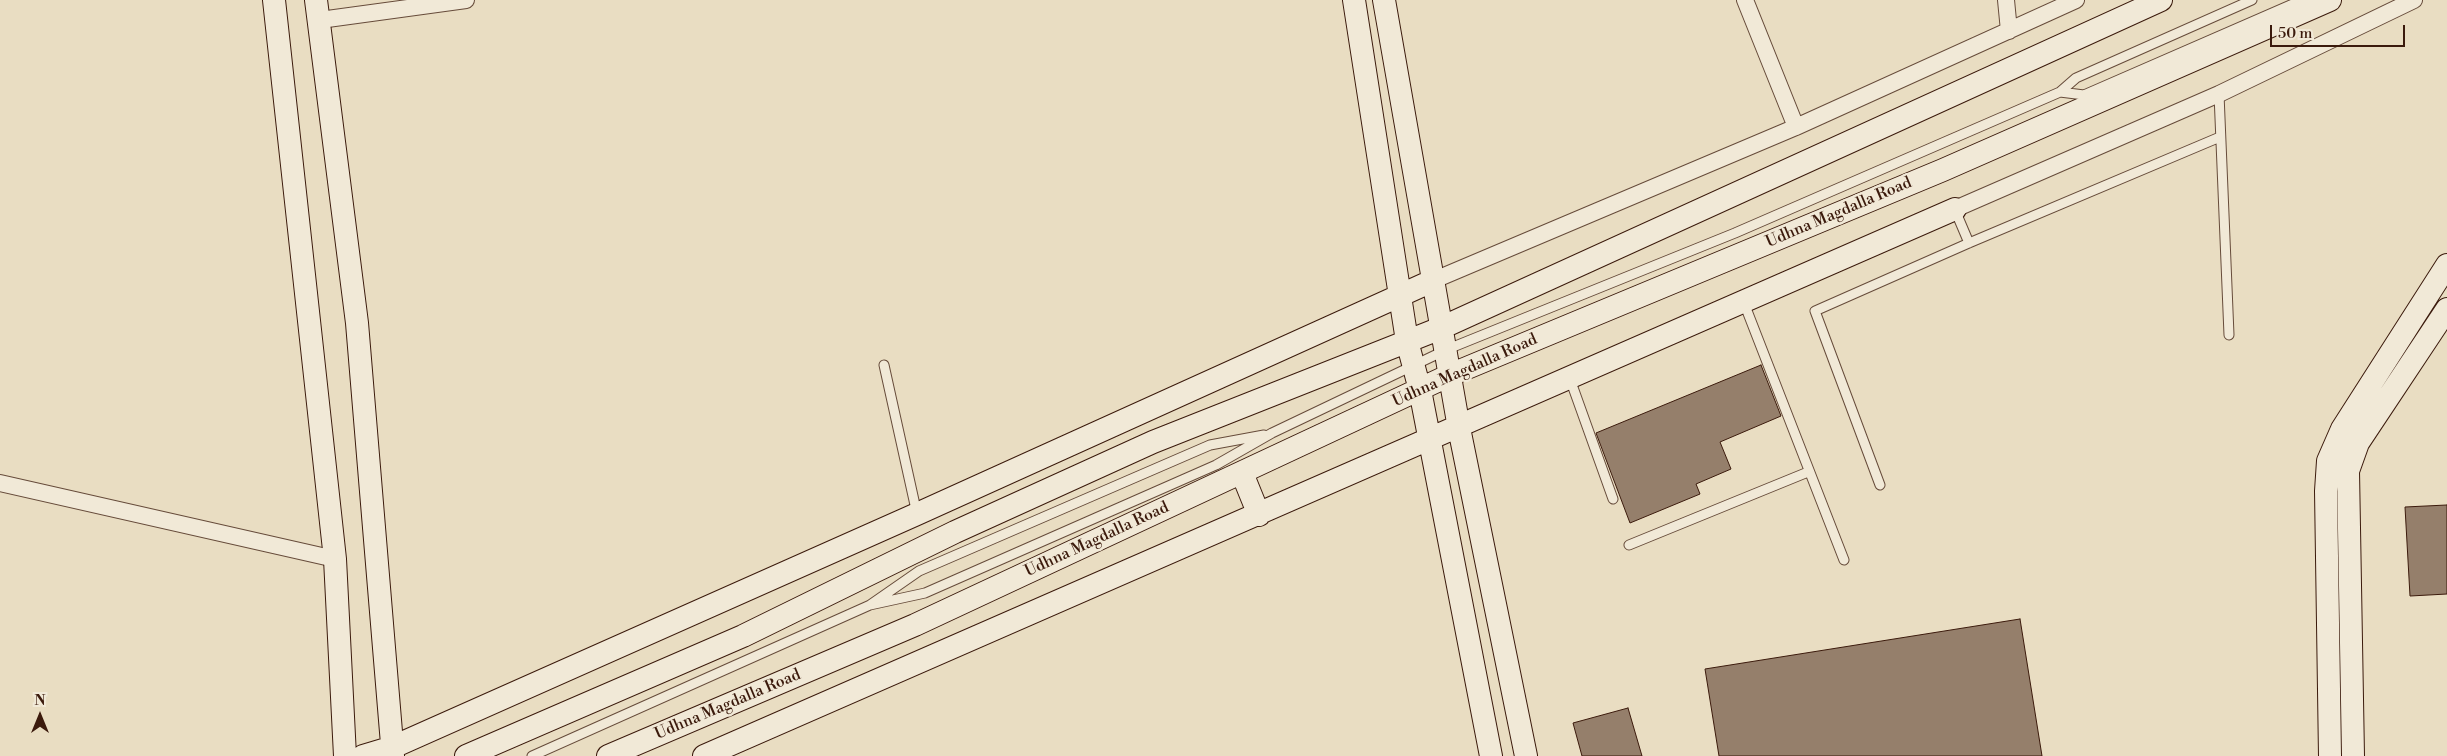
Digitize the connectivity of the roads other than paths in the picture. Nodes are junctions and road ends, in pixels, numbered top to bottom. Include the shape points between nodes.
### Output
1 (274, 0) edge
2 (466, 0) edge
3 (1354, 0) edge
4 (1384, 0) edge
5 (1745, 0) edge
6 (2006, 0) edge
7 (2076, 0) edge
8 (2161, 0) edge
9 (2252, 0) edge
10 (2302, 0) edge
11 (2330, 0) edge
12 (2414, 0) edge
13 (318, 10) edge
14 (2009, 32) junction
15 (2060, 92) junction
16 (2219, 94) junction
17 (1796, 127) junction
18 (2220, 137) junction
19 (1955, 210) junction
20 (1969, 243) junction
21 (2447, 265) edge
22 (1432, 281) junction
23 (1400, 296) junction
24 (1744, 303) junction
25 (2447, 309) edge
26 (1441, 328) junction
27 (2229, 335) dead end
28 (1407, 341) junction
29 (1445, 350) junction
30 (884, 365) dead end
31 (1414, 365) junction
32 (1450, 376) junction
33 (1570, 379) junction
34 (1420, 390) junction
35 (1459, 428) junction
36 (1272, 433) junction
37 (1429, 441) junction
38 (1808, 472) junction
39 (1242, 473) junction
40 (0, 483) edge
41 (1880, 485) dead end
42 (1612, 499) dead end
43 (917, 514) junction
44 (1259, 515) junction
45 (1629, 545) dead end
46 (334, 559) junction
47 (1844, 560) dead end
48 (870, 605) junction
49 (393, 751) edge
50 (345, 756) edge
51 (363, 756) edge
52 (466, 756) edge
53 (532, 756) edge
54 (608, 756) edge
55 (704, 756) edge
56 (1491, 756) edge
57 (1526, 756) edge
58 (2330, 756) edge
59 (2353, 756) edge

1 - 46 street
2 - 13 street
3 - 23 street
4 - 22 street
5 - 17 street
6 - 14 street
7 - 14 street
8 - 26 street
9 - 15 lane via 2076,78
10 - 15 lane via 2084,95
11 - 32 street, Udhna Magdalla Road via 1943,170
12 - 16 street
13 - 49 street via 357,322
14 - 17 street
15 - 29 lane via 1735,233
16 - 18 lane
16 - 19 street
17 - 22 street
18 - 20 lane
18 - 27 lane
19 - 20 lane
19 - 24 street
20 - 41 lane via 1815,311
21 - 58 street via 2342,429 2328,461
22 - 23 street
22 - 26 street
23 - 28 street
23 - 43 street
24 - 33 street
24 - 38 lane
25 - 59 street via 2358,443 2348,471
26 - 28 street
26 - 29 street
28 - 31 street
28 - 52 street via 1153,442 955,532 743,636
29 - 31 lane
29 - 32 street
30 - 43 lane
31 - 34 street
31 - 36 lane
32 - 34 street, Udhna Magdalla Road
32 - 35 street
33 - 35 street
33 - 42 lane
34 - 37 street
34 - 39 street, Udhna Magdalla Road
35 - 37 street
35 - 57 street
36 - 48 lane via 1216,465 925,593
36 - 48 lane via 1210,446 919,571
37 - 44 street
37 - 56 street
38 - 45 lane
38 - 47 lane
39 - 44 street
39 - 54 street, Udhna Magdalla Road via 915,625
40 - 46 street
43 - 49 street
44 - 55 street
46 - 50 street
48 - 53 lane
49 - 51 street

